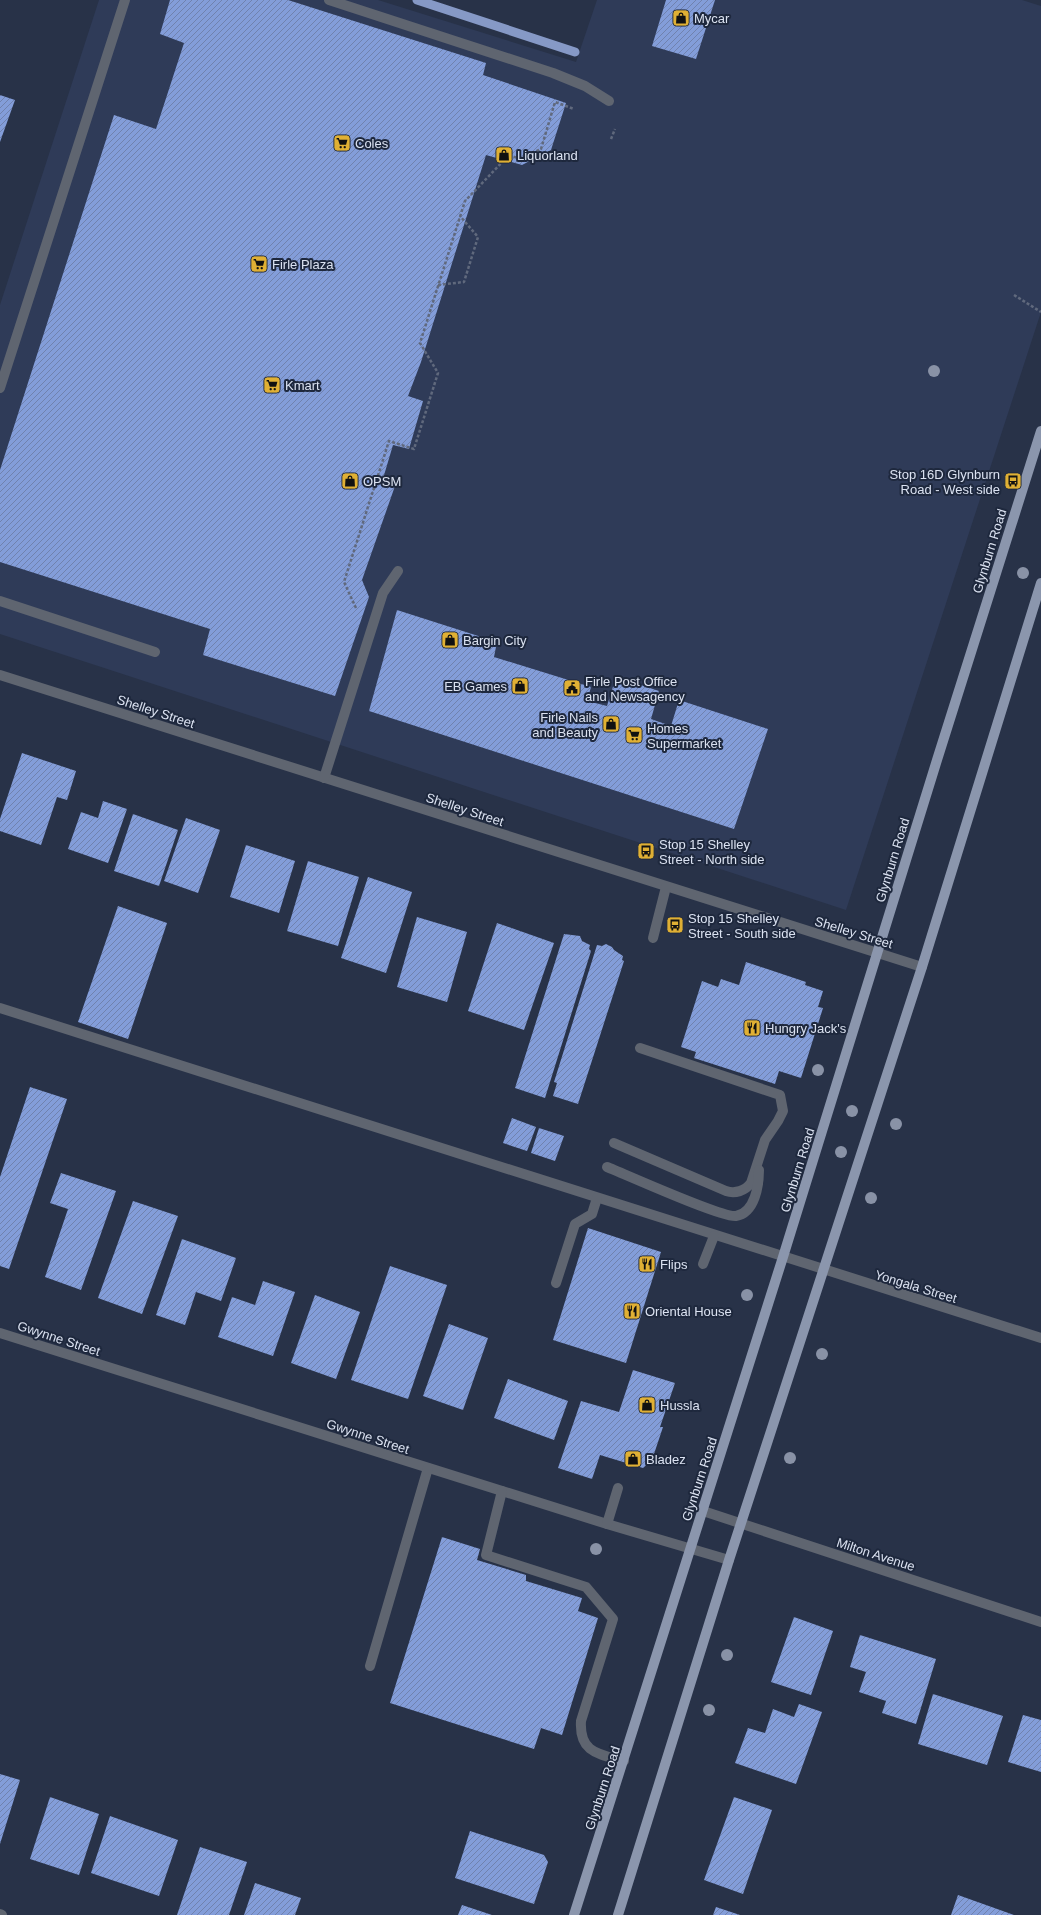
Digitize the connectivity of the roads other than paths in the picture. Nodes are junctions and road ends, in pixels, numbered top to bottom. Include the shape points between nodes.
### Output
1 (125, 0) edge
2 (329, 0) edge
3 (609, 101) dead end
4 (0, 388) edge
5 (1041, 431) edge
6 (398, 571) dead end
7 (1041, 583) edge
8 (0, 601) edge
9 (155, 652) dead end
10 (0, 675) edge
11 (324, 778) junction
12 (666, 887) junction
13 (653, 938) dead end
14 (877, 952) junction
15 (922, 967) junction
16 (0, 1008) edge
17 (640, 1048) dead end
18 (614, 1143) dead end
19 (760, 1155) junction
20 (607, 1167) dead end
21 (597, 1198) junction
22 (714, 1236) junction
23 (783, 1257) junction
24 (703, 1264) dead end
25 (824, 1270) junction
26 (556, 1283) dead end
27 (0, 1333) edge
28 (1041, 1338) edge
29 (428, 1468) junction
30 (618, 1488) dead end
31 (502, 1491) junction
32 (703, 1511) junction
33 (607, 1524) junction
34 (740, 1524) junction
35 (691, 1549) junction
36 (729, 1560) junction
37 (1041, 1622) edge
38 (370, 1666) dead end
39 (624, 1761) junction
40 (574, 1915) edge
41 (618, 1915) edge

1 - 4 street
2 - 3 street via 553,73 585,86
5 - 14 main road, Glynburn Road
6 - 11 street via 383,593
7 - 15 main road
8 - 9 street
10 - 11 street, Shelley Street
11 - 12 street, Shelley Street
12 - 13 street
12 - 14 street, Shelley Street
14 - 15 street, Shelley Street
14 - 23 main road, Glynburn Road
15 - 25 main road
16 - 21 street, Yongala Street
17 - 19 street via 780,1094 783,1111 765,1140
18 - 19 street via 731,1192 747,1188 751,1183
19 - 20 street via 758,1185 754,1198 743,1214 735,1216
21 - 22 street, Yongala Street
21 - 26 street via 592,1214 575,1224
22 - 23 street, Yongala Street
22 - 24 street
23 - 25 street, Yongala Street
23 - 32 main road, Glynburn Road
25 - 28 street, Yongala Street
25 - 34 main road
27 - 29 street, Gwynne Street
29 - 31 street, Gwynne Street
29 - 38 street
30 - 33 street
31 - 33 street, Gwynne Street
31 - 39 street via 486,1555 586,1587 613,1619 581,1721 580,1733 590,1751
32 - 34 street, Milton Avenue
32 - 35 main road, Glynburn Road
33 - 35 street, Gwynne Street
34 - 36 main road
34 - 37 street, Milton Avenue
35 - 36 street, Gwynne Street
35 - 39 main road, Glynburn Road
36 - 41 main road
39 - 40 main road, Glynburn Road

